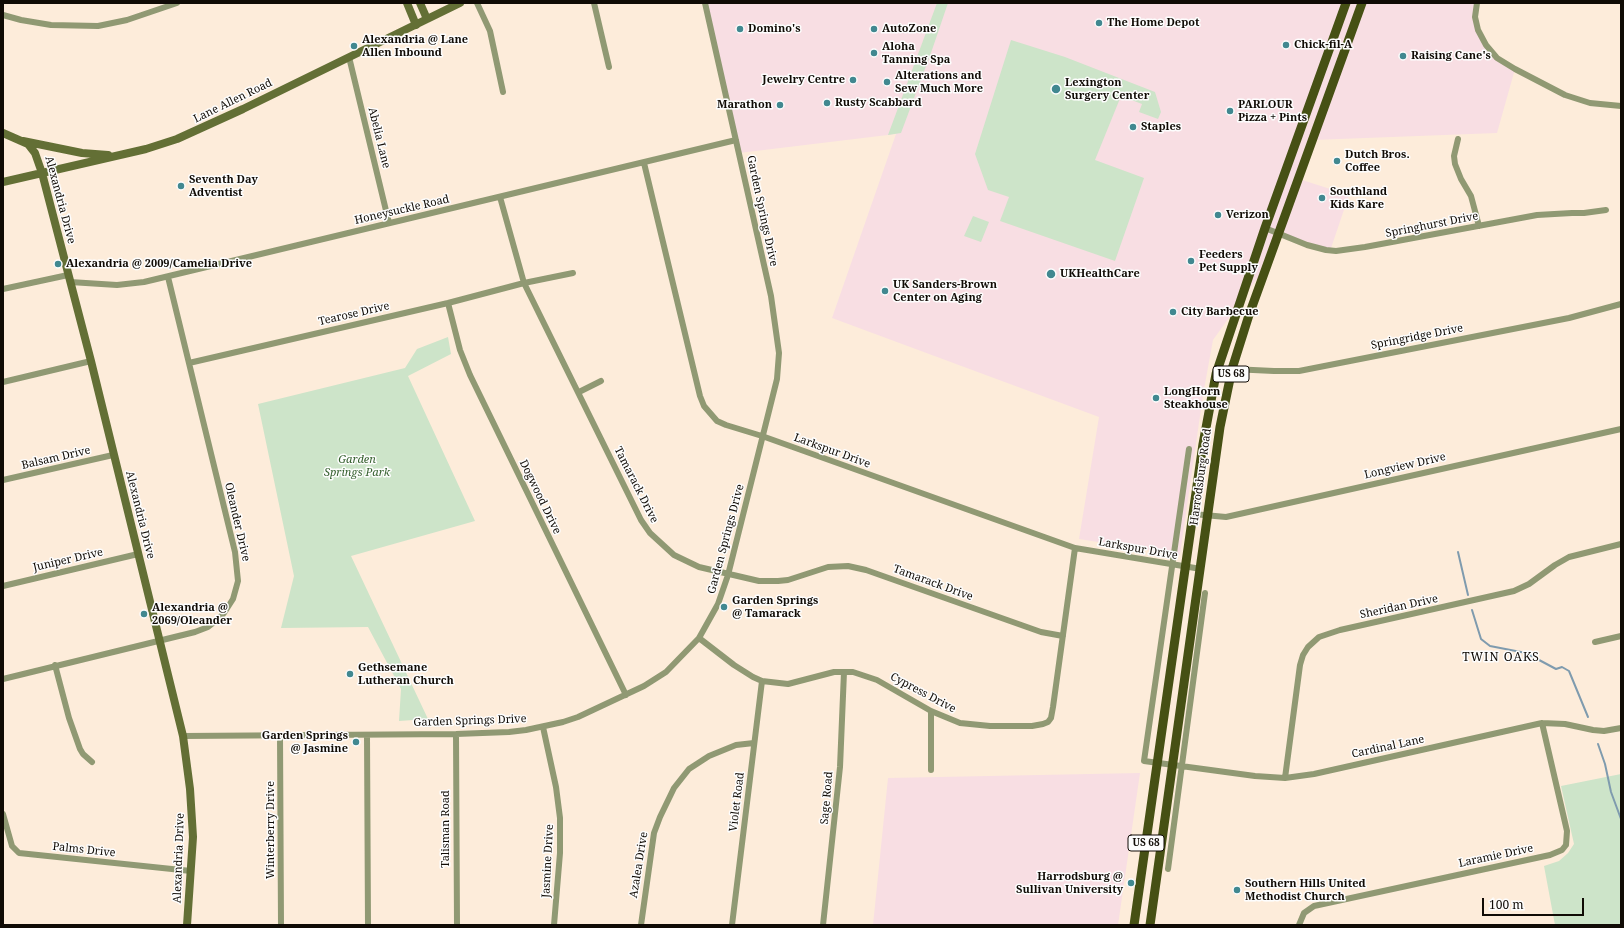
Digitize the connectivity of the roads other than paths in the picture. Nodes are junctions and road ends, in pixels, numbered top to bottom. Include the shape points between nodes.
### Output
1 (177, 3) edge
2 (407, 3) edge
3 (420, 3) edge
4 (460, 3) edge
5 (477, 3) edge
6 (594, 3) edge
7 (705, 3) edge
8 (1346, 3) edge
9 (1362, 3) edge
10 (1477, 3) edge
11 (3, 14) edge
12 (427, 19) junction
13 (416, 25) junction
14 (349, 57) junction
15 (609, 67) dead end
16 (503, 92) dead end
17 (1621, 106) edge
18 (3, 133) edge
19 (1458, 139) dead end
20 (736, 140) junction
21 (23, 141) junction
22 (115, 156) junction
23 (644, 163) junction
24 (42, 173) junction
25 (3, 182) edge
26 (500, 197) junction
27 (1606, 210) dead end
28 (389, 223) junction
29 (1479, 226) junction
30 (1266, 228) junction
31 (1280, 234) junction
32 (573, 273) dead end
33 (168, 277) junction
34 (69, 278) junction
35 (524, 283) junction
36 (3, 289) edge
37 (448, 303) junction
38 (1621, 304) edge
39 (90, 361) junction
40 (189, 363) junction
41 (1232, 369) junction
42 (1216, 374) junction
43 (601, 381) dead end
44 (3, 382) edge
45 (579, 392) junction
46 (1621, 429) edge
47 (762, 436) junction
48 (1189, 449) dead end
49 (113, 455) junction
50 (3, 480) edge
51 (1193, 514) junction
52 (1208, 516) junction
53 (1621, 544) edge
54 (1075, 548) junction
55 (138, 554) junction
56 (1172, 565) junction
57 (1186, 568) junction
58 (1201, 569) junction
59 (728, 575) junction
60 (3, 586) edge
61 (1205, 593) dead end
62 (1063, 636) junction
63 (1621, 636) edge
64 (700, 638) junction
65 (159, 641) junction
66 (1595, 642) dead end
67 (55, 665) junction
68 (844, 672) junction
69 (3, 679) edge
70 (762, 681) junction
71 (626, 695) junction
72 (931, 712) junction
73 (1542, 723) junction
74 (543, 727) junction
75 (1621, 728) edge
76 (456, 734) junction
77 (280, 735) junction
78 (367, 735) junction
79 (183, 736) junction
80 (754, 743) junction
81 (92, 762) dead end
82 (1158, 762) junction
83 (1172, 764) junction
84 (1183, 765) junction
85 (931, 770) dead end
86 (1285, 778) junction
87 (3, 814) edge
88 (1168, 869) dead end
89 (191, 871) junction
90 (186, 925) edge
91 (281, 925) edge
92 (368, 925) edge
93 (456, 925) edge
94 (554, 925) edge
95 (641, 925) edge
96 (732, 925) edge
97 (823, 925) edge
98 (1134, 925) edge
99 (1150, 925) edge
100 (1299, 925) edge

1 - 11 street via 127,20 98,26 51,25
2 - 13 street
3 - 12 street
4 - 12 street, Lane Allen Road
5 - 16 street via 490,31
6 - 15 street
7 - 20 street, Garden Springs Drive
8 - 30 main road, Harrodsburg Road / US 68
9 - 31 main road, Harrodsburg Road / US 68
10 - 17 street via 1478,30 1497,58 1565,95 1590,103
12 - 13 street, Lane Allen Road
13 - 14 street, Lane Allen Road
14 - 22 street, Lane Allen Road via 177,139
14 - 28 street, Abelia Lane
18 - 21 street, Alexandria Drive
19 - 29 street via 1455,164 1471,196
20 - 23 street, Honeysuckle Road
20 - 47 street, Garden Springs Drive via 772,300 779,353 777,379
21 - 22 street via 82,153
21 - 24 street, Alexandria Drive via 35,153
22 - 24 street, Lane Allen Road
23 - 26 street, Honeysuckle Road
23 - 47 street, Larkspur Drive via 704,406 717,420 726,425
24 - 25 street, Lane Allen Road
24 - 34 street, Alexandria Drive
26 - 28 street, Honeysuckle Road
26 - 35 street, Tamarack Drive
27 - 29 street, Springhurst Drive via 1550,214
28 - 33 street, Honeysuckle Road
29 - 31 street, Springhurst Drive via 1336,251 1307,245
30 - 31 street, Springhurst Drive
30 - 42 main road, Harrodsburg Road / US 68
31 - 41 main road, Harrodsburg Road / US 68 via 1249,315
32 - 35 street, Tearose Drive
33 - 34 street, Honeysuckle Road via 117,285
33 - 40 street, Oleander Drive
34 - 36 street, Honeysuckle Road
34 - 39 street, Alexandria Drive
35 - 37 street, Tearose Drive
35 - 45 street, Tamarack Drive
37 - 40 street, Tearose Drive
37 - 71 street, Dogwood Drive via 470,376
38 - 41 street, Springridge Drive via 1569,318 1299,371
39 - 44 street
39 - 49 street, Alexandria Drive
40 - 65 street, Oleander Drive via 235,552 238,581 233,599 217,620 208,627
41 - 42 street, Springridge Drive
41 - 52 main road, Harrodsburg Road / US 68 via 1220,428
42 - 51 main road, Harrodsburg Road / US 68
43 - 45 street
45 - 59 street, Tamarack Drive via 634,507 650,533 670,552 685,561
46 - 52 street, Longview Drive via 1226,517
47 - 54 street, Larkspur Drive
47 - 59 street, Garden Springs Drive
48 - 56 street
49 - 50 street, Balsam Drive
49 - 55 street, Alexandria Drive
51 - 52 street, Longview Drive
51 - 57 main road, Harrodsburg Road / US 68
52 - 58 main road, Harrodsburg Road / US 68
53 - 86 street, Sheridan Drive via 1569,557 1514,591 1319,637 1303,654 1300,665
54 - 56 street, Larkspur Drive
54 - 62 street, Cypress Drive
55 - 60 street, Juniper Drive
55 - 65 street, Alexandria Drive
56 - 57 street, Larkspur Drive
56 - 82 street via 1144,760
57 - 58 street, Larkspur Drive
57 - 82 main road, Harrodsburg Road / US 68
58 - 83 main road, Harrodsburg Road / US 68
59 - 62 street, Tamarack Drive via 759,581 778,581 828,567 848,566 866,570 1041,632
59 - 64 street, Garden Springs Drive via 718,604
61 - 84 street
62 - 72 street, Cypress Drive via 1051,718 1046,723 1032,726 970,725
63 - 66 street
64 - 70 street, Cypress Drive via 734,665
64 - 71 street, Garden Springs Drive via 666,672
65 - 67 street, Oleander Drive
65 - 79 street, Alexandria Drive
67 - 69 street, Oleander Drive
67 - 81 street via 80,749
68 - 70 street, Cypress Drive via 788,684
68 - 72 street, Cypress Drive via 861,674 877,680
68 - 97 street, Sage Road via 840,767
70 - 80 street, Violet Road
71 - 74 street, Garden Springs Drive via 578,717
72 - 85 street
73 - 75 street, Cardinal Lane via 1565,724 1593,730
73 - 86 street, Cardinal Lane via 1314,774
73 - 100 street, Laramie Drive via 1567,831 1566,845 1562,850 1550,855 1314,906 1306,911
74 - 76 street, Garden Springs Drive via 509,732
74 - 94 street, Jasmine Drive via 560,818
76 - 78 street, Garden Springs Drive
76 - 93 street, Talisman Road
77 - 78 street, Garden Springs Drive
77 - 79 street, Garden Springs Drive
77 - 91 street, Winterberry Drive
78 - 92 street
79 - 89 street, Alexandria Drive via 192,808
80 - 95 street, Azalea Drive via 736,745 709,756 689,769 674,788 654,833
80 - 96 street, Violet Road
82 - 83 street, Cardinal Lane
82 - 98 main road, Harrodsburg Road / US 68
83 - 84 street, Cardinal Lane
83 - 99 main road, Harrodsburg Road / US 68
84 - 86 street, Cardinal Lane
84 - 88 street
87 - 89 street, Palms Drive via 12,846 19,853
89 - 90 street, Alexandria Drive

